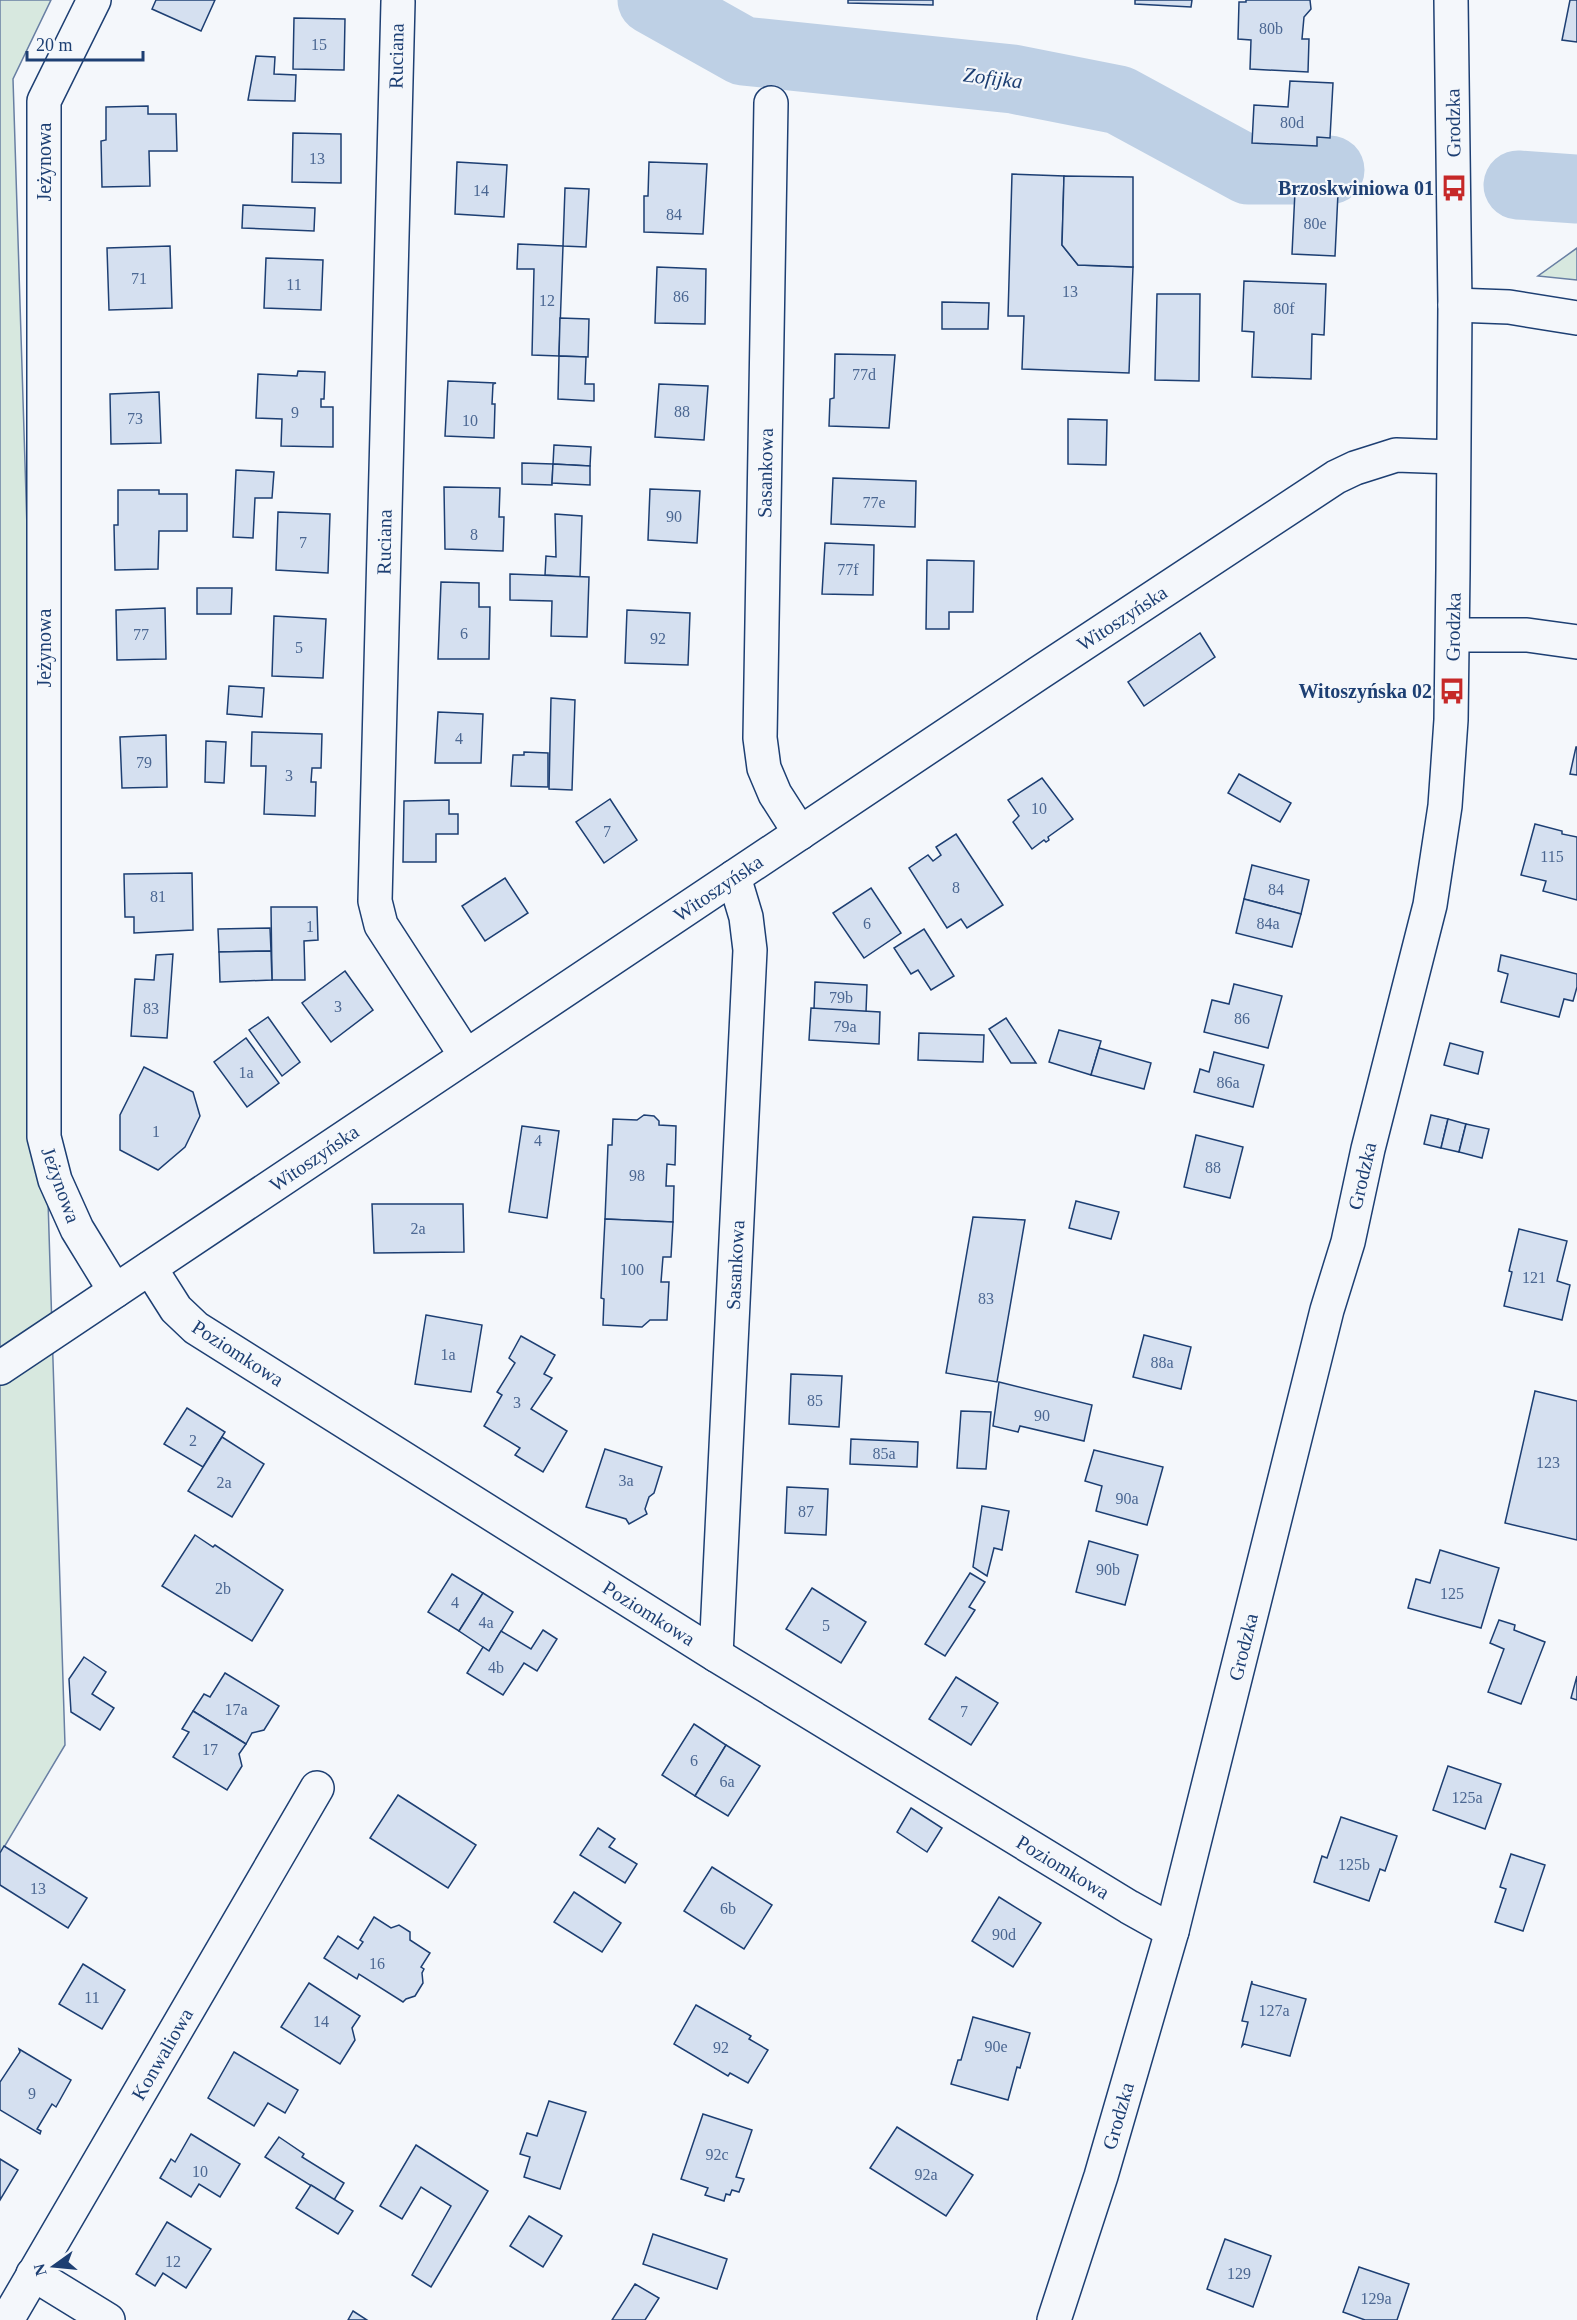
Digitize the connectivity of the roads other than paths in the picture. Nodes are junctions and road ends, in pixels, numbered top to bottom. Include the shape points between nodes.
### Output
1 (94, 0) edge
2 (1451, 0) edge
3 (398, 3) dead end
4 (771, 103) dead end
5 (1455, 305) junction
6 (1577, 318) edge
7 (1454, 457) junction
8 (1453, 635) junction
9 (1577, 642) edge
10 (800, 833) junction
11 (735, 877) junction
12 (466, 1056) junction
13 (150, 1268) junction
14 (115, 1291) junction
15 (0, 1368) edge
16 (716, 1655) junction
17 (317, 1788) dead end
18 (1172, 1931) junction
19 (33, 2274) junction
20 (7, 2320) edge
21 (108, 2320) edge
22 (1054, 2320) edge

1 - 14 street, Jeżynowa via 44,101 44,1137 55,1180 77,1229
2 - 5 street, Grodzka
3 - 12 street, Ruciana via 375,901 381,925
4 - 10 street, Sasankowa via 760,738 764,768
5 - 6 street
5 - 7 street, Grodzka
7 - 8 street, Grodzka
7 - 10 street, Witoszyńska via 1396,455 1336,477
8 - 9 street via 1527,635
8 - 18 street, Grodzka via 1445,806 1430,905
10 - 11 street, Witoszyńska
11 - 12 street, Witoszyńska
11 - 16 street, Sasankowa via 750,950
12 - 13 street, Witoszyńska
13 - 14 street, Witoszyńska
13 - 16 street, Poziomkowa via 176,1309 196,1328
14 - 15 street, Witoszyńska
16 - 18 street, Poziomkowa
17 - 19 street, Konwaliowa
18 - 22 street, Grodzka via 1101,2176
19 - 20 street, Konwaliowa
19 - 21 street

